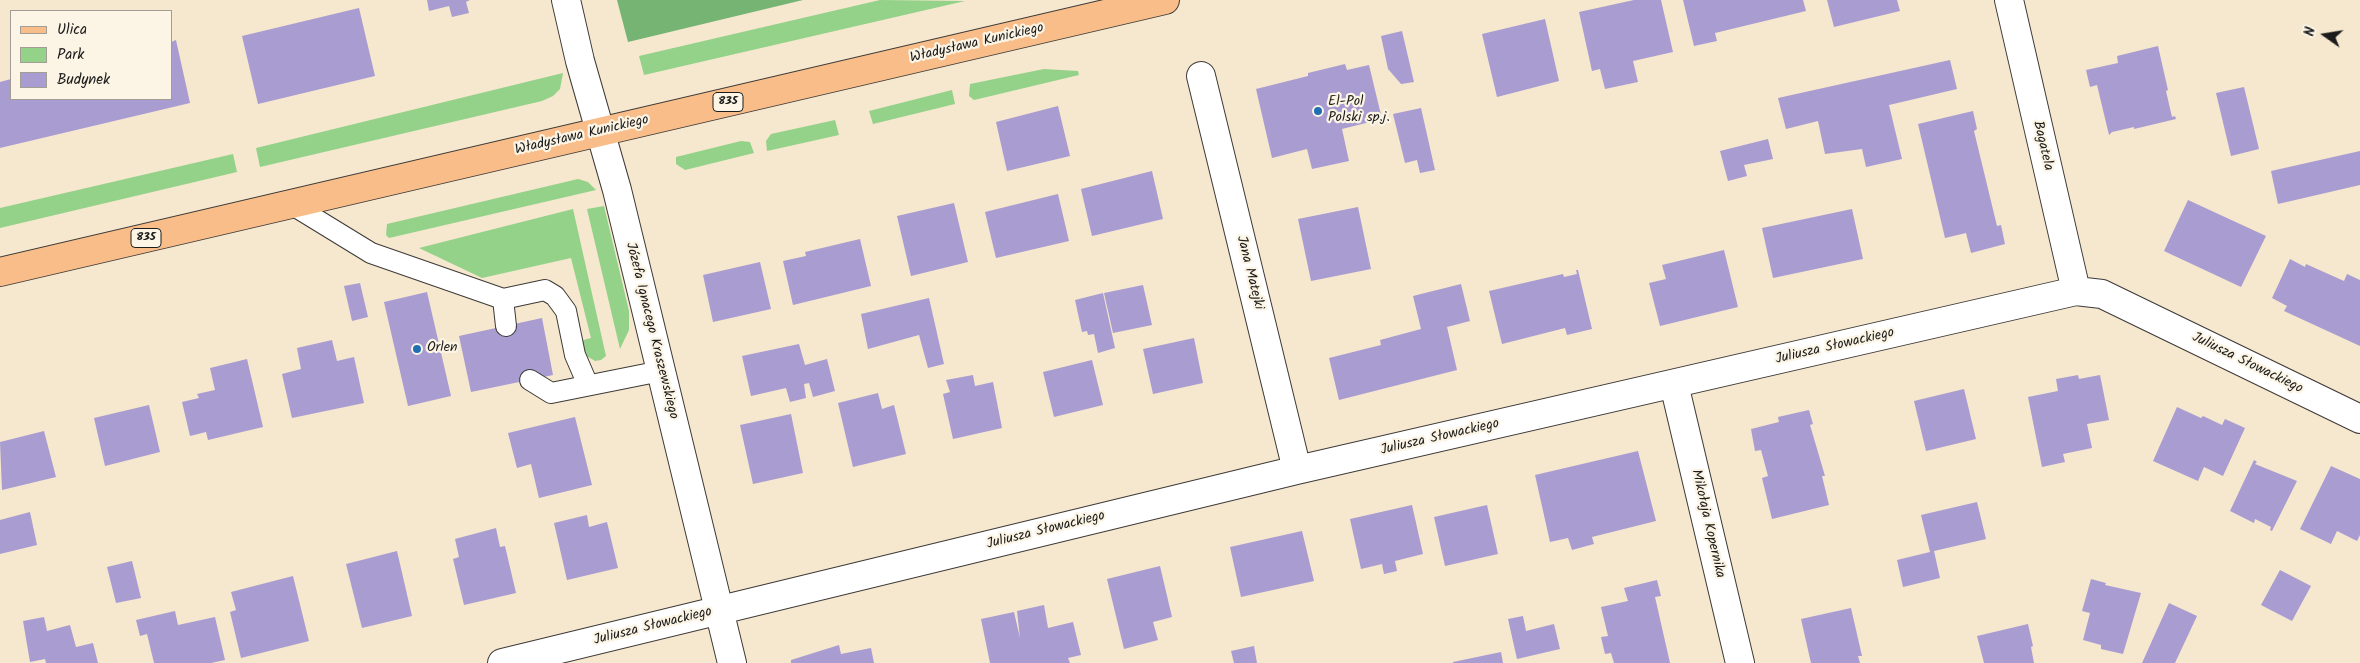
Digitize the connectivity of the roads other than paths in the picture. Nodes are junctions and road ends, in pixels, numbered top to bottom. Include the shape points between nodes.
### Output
1 (566, 0) edge
2 (1165, 0) edge
3 (2009, 0) edge
4 (1201, 76) dead end
5 (600, 132) junction
6 (291, 204) junction
7 (0, 272) edge
8 (2076, 291) junction
9 (502, 299) junction
10 (506, 326) dead end
11 (661, 371) junction
12 (530, 380) dead end
13 (1674, 384) junction
14 (588, 385) junction
15 (2360, 419) edge
16 (1297, 470) junction
17 (720, 610) junction
18 (502, 663) edge
19 (732, 663) edge
20 (1740, 663) edge

1 - 5 street, Józefa Ignacego Kraszewskiego
2 - 5 main road, Władysława Kunickiego / 835
3 - 8 street, Bagatela
4 - 16 street, Jana Matejki
5 - 6 main road, Władysława Kunickiego / 835
5 - 11 street, Józefa Ignacego Kraszewskiego
6 - 7 main road, Władysława Kunickiego / 835
6 - 9 lane via 371,253
8 - 13 street, Juliusza Słowackiego
8 - 15 street, Juliusza Słowackiego via 2102,294
9 - 10 lane
9 - 14 lane via 545,290 555,296 566,311 575,355
11 - 14 lane
11 - 17 street, Józefa Ignacego Kraszewskiego
12 - 14 lane via 551,393
13 - 16 street, Juliusza Słowackiego
13 - 20 street, Mikołaja Kopernika
16 - 17 street, Juliusza Słowackiego
17 - 18 street, Juliusza Słowackiego
17 - 19 street, Józefa Ignacego Kraszewskiego

